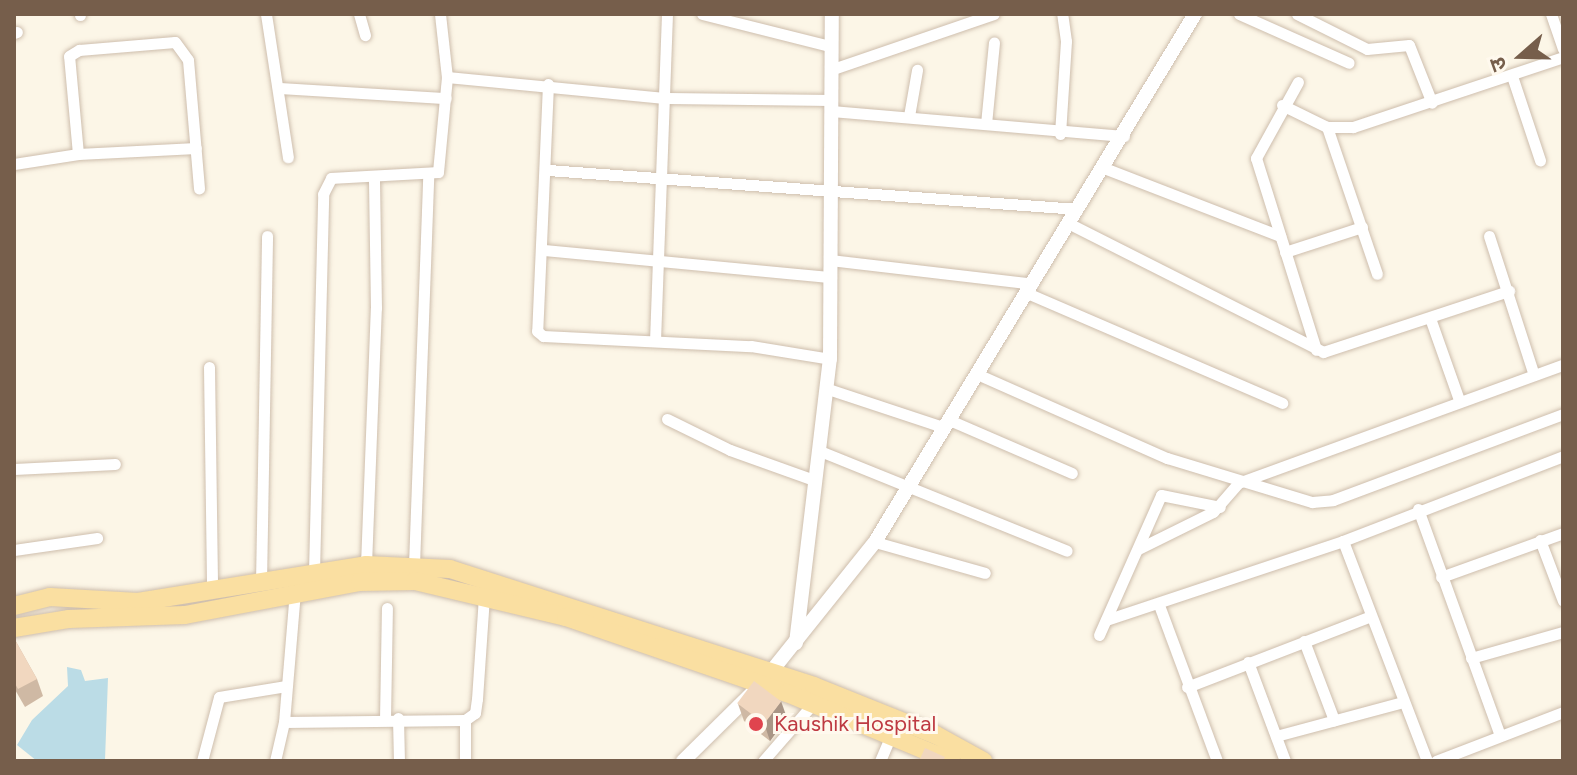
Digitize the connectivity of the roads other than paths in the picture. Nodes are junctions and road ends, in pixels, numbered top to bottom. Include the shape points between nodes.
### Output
1 (266, 14) edge
2 (359, 14) edge
3 (440, 14) edge
4 (667, 14) edge
5 (832, 14) edge
6 (994, 14) edge
7 (1062, 14) edge
8 (1195, 14) edge
9 (1239, 14) edge
10 (1297, 14) edge
11 (1551, 14) edge
12 (710, 15) edge
13 (365, 35) dead end
14 (994, 42) dead end
15 (829, 46) junction
16 (1563, 49) edge
17 (1563, 57) edge
18 (1349, 63) dead end
19 (830, 70) junction
20 (917, 70) dead end
21 (1512, 76) junction
22 (447, 77) junction
23 (1298, 82) dead end
24 (548, 84) junction
25 (281, 88) junction
26 (446, 98) junction
27 (667, 98) junction
28 (1432, 103) junction
29 (831, 105) junction
30 (1282, 105) junction
31 (909, 116) junction
32 (986, 124) junction
33 (1327, 127) junction
34 (1060, 134) junction
35 (1124, 136) junction
36 (196, 148) junction
37 (78, 154) junction
38 (288, 157) dead end
39 (1540, 160) dead end
40 (14, 164) edge
41 (1104, 168) junction
42 (548, 170) junction
43 (428, 175) junction
44 (374, 177) junction
45 (664, 182) junction
46 (199, 189) dead end
47 (832, 189) junction
48 (1078, 209) junction
49 (1068, 223) junction
50 (1362, 227) junction
51 (267, 236) dead end
52 (1280, 236) junction
53 (1489, 236) dead end
54 (544, 250) junction
55 (1285, 252) junction
56 (661, 259) junction
57 (830, 260) junction
58 (1377, 274) dead end
59 (829, 277) junction
60 (1030, 288) junction
61 (1509, 291) junction
62 (1430, 318) junction
63 (655, 341) junction
64 (1316, 350) junction
65 (830, 359) junction
66 (1563, 365) edge
67 (209, 367) dead end
68 (977, 374) junction
69 (1534, 375) junction
70 (828, 389) junction
71 (1459, 400) junction
72 (1282, 403) dead end
73 (1563, 414) edge
74 (667, 419) dead end
75 (945, 423) junction
76 (820, 451) junction
77 (1563, 456) edge
78 (115, 464) dead end
79 (14, 469) edge
80 (1072, 473) dead end
81 (814, 480) junction
82 (1238, 483) junction
83 (907, 488) junction
84 (1220, 507) junction
85 (1418, 509) junction
86 (1563, 533) edge
87 (97, 538) dead end
88 (1540, 540) junction
89 (1343, 541) junction
90 (875, 542) junction
91 (1138, 549) junction
92 (14, 550) edge
93 (1067, 551) dead end
94 (366, 565) junction
95 (414, 565) junction
96 (985, 573) dead end
97 (305, 574) junction
98 (1441, 577) junction
99 (261, 583) junction
100 (212, 590) junction
101 (295, 595) junction
102 (484, 596) junction
103 (1563, 601) edge
104 (1159, 605) junction
105 (14, 606) edge
106 (387, 608) dead end
107 (1371, 616) junction
108 (1106, 620) junction
109 (14, 628) edge
110 (1563, 632) edge
111 (1099, 635) dead end
112 (1304, 641) junction
113 (796, 643) junction
114 (1471, 658) junction
115 (1248, 662) junction
116 (766, 678) junction
117 (286, 686) junction
118 (1187, 687) junction
119 (1403, 702) junction
120 (811, 706) junction
121 (1563, 712) edge
122 (398, 718) junction
123 (385, 719) junction
124 (465, 720) junction
125 (1334, 720) junction
126 (284, 722) junction
127 (891, 735) junction
128 (1276, 736) junction
129 (1500, 736) junction
130 (202, 761) edge
131 (275, 761) edge
132 (399, 761) edge
133 (465, 761) edge
134 (683, 761) edge
135 (763, 761) edge
136 (880, 761) edge
137 (951, 761) edge
138 (983, 761) edge
139 (1217, 761) edge
140 (1285, 761) edge
141 (1427, 761) edge
142 (1436, 761) edge

1 - 25 street
2 - 13 street
3 - 22 street
4 - 27 street
5 - 15 street
6 - 19 street
7 - 34 street via 1066,41
8 - 35 street
9 - 18 street
10 - 28 street via 1367,49 1409,45
11 - 16 street
12 - 15 street
14 - 32 street
15 - 19 street
17 - 21 street
19 - 29 street
20 - 31 street
21 - 28 street
21 - 39 street
22 - 24 street
22 - 26 street
23 - 30 street
24 - 27 street
24 - 42 street
25 - 26 street
25 - 38 street
26 - 43 street via 441,166
27 - 29 street
27 - 45 street
28 - 33 street via 1353,127
29 - 31 street
29 - 47 street
30 - 33 street
30 - 52 street via 1256,158
31 - 32 street
32 - 34 street
33 - 50 street
34 - 35 street
35 - 41 street
36 - 37 street
36 - 37 street via 188,60 175,42 79,50 69,56
36 - 46 street
37 - 40 street
41 - 48 street
41 - 52 street
42 - 45 street
42 - 54 street
43 - 44 street
43 - 95 street
44 - 94 street via 376,308
44 - 97 street via 331,178 323,194
45 - 47 street
45 - 56 street
47 - 48 street
47 - 57 street
48 - 49 street
49 - 60 street
49 - 64 street
50 - 55 street
50 - 58 street
51 - 99 street
52 - 55 street
53 - 61 street
54 - 56 street
54 - 63 street via 536,325 543,336
55 - 64 street
56 - 59 street
56 - 63 street
57 - 59 street
57 - 60 street
59 - 65 street
60 - 68 street
60 - 72 street
61 - 62 street
61 - 69 street
62 - 64 street via 1335,352
62 - 71 street
63 - 65 street via 751,346
65 - 70 street
66 - 69 street
67 - 100 street
68 - 75 street
68 - 82 street via 1167,458
69 - 71 street
70 - 75 street
70 - 76 street
71 - 82 street
73 - 82 street via 1323,503
74 - 81 street via 730,450
75 - 80 street
75 - 83 street
76 - 81 street
76 - 83 street
77 - 85 street
78 - 79 street
81 - 113 street
82 - 84 street
83 - 90 street
83 - 93 street
84 - 91 street
84 - 91 street via 1161,495
85 - 89 street
85 - 98 street
86 - 88 street
87 - 92 street
88 - 98 street
88 - 103 street
89 - 104 street
89 - 107 street
90 - 96 street
90 - 113 street
91 - 108 street
94 - 95 main road
94 - 97 main road
95 - 116 main road via 489,578
97 - 99 main road
97 - 101 street
98 - 114 street
99 - 100 main road
100 - 105 main road via 138,602 50,597
101 - 102 main road via 386,580
101 - 109 main road via 185,615 69,619
101 - 117 street
102 - 116 main road
102 - 124 street via 475,713
104 - 108 street
104 - 118 street
106 - 123 street
107 - 112 street
107 - 119 street
108 - 111 street
110 - 114 street
112 - 115 street
112 - 125 street
113 - 116 street
114 - 129 street
115 - 118 street
115 - 128 street
116 - 120 main road
116 - 134 street
116 - 138 main road via 936,735
117 - 126 street
117 - 130 street via 219,697
118 - 139 street
119 - 125 street
119 - 141 street
120 - 127 main road
120 - 135 street
121 - 129 street
122 - 123 street
122 - 124 street
122 - 132 street
123 - 126 street
124 - 133 street
125 - 128 street
126 - 131 street
127 - 136 street
127 - 137 main road
128 - 140 street
129 - 142 street

